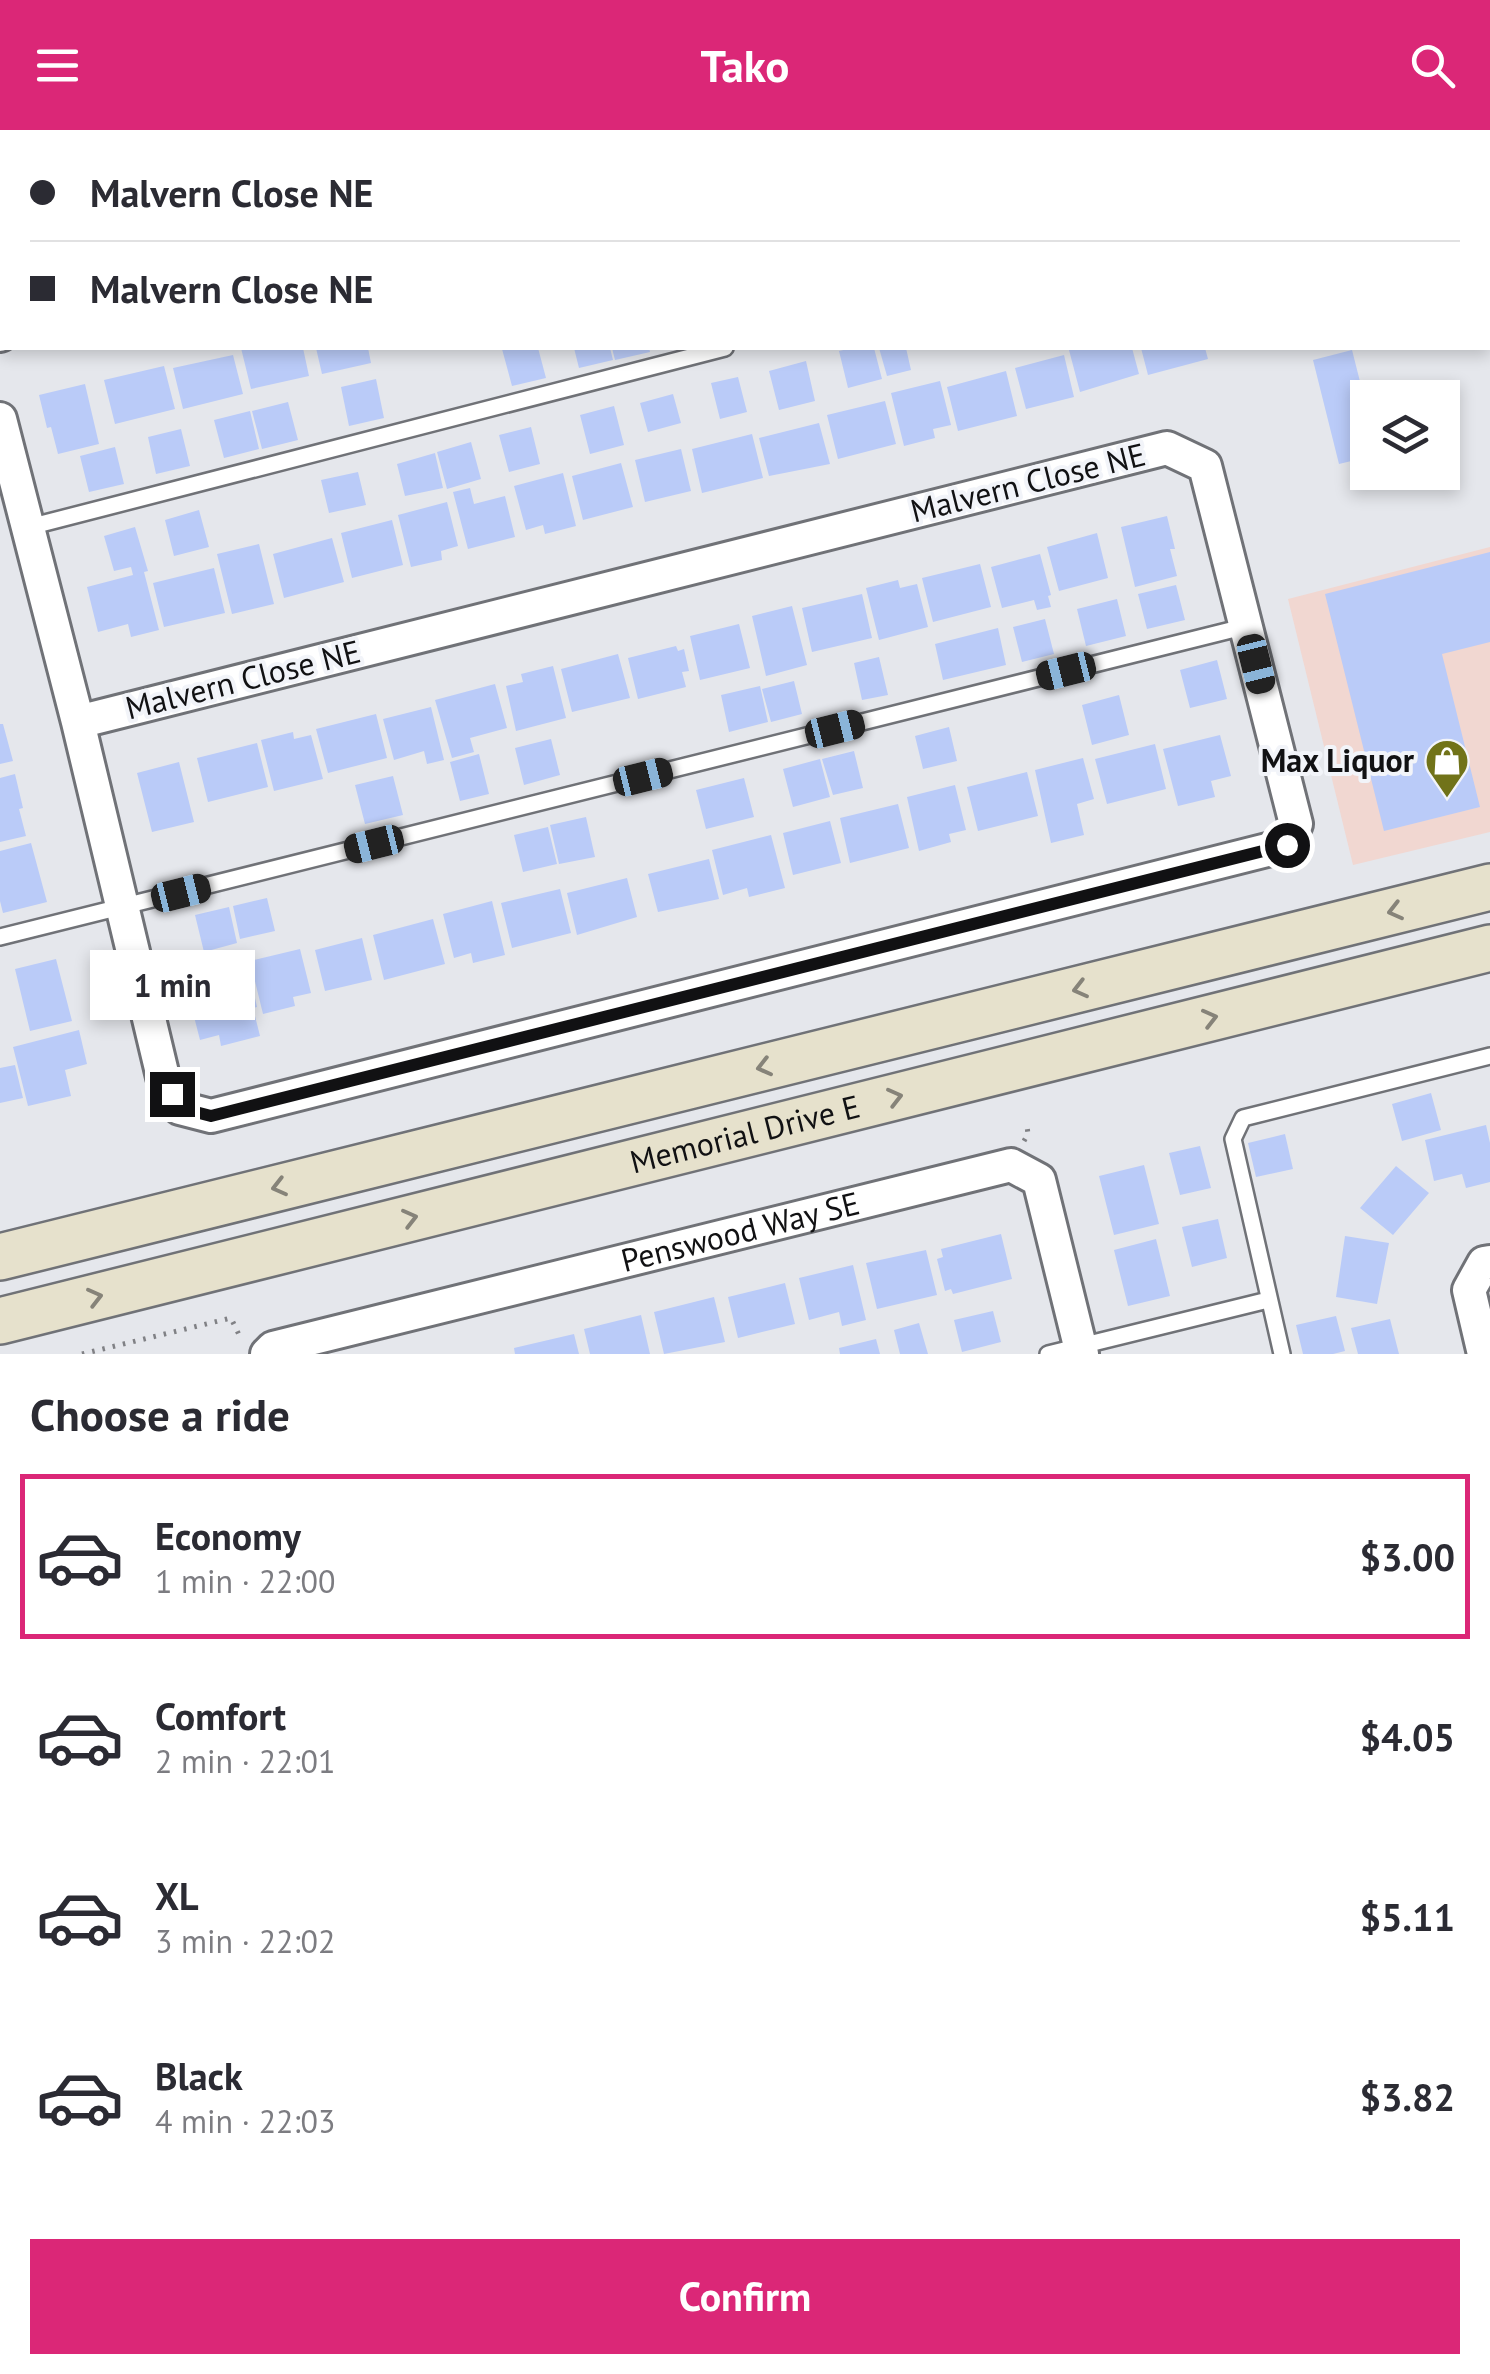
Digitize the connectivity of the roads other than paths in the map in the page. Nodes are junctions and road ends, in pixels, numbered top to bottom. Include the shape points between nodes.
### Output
1 (717, 350) edge
2 (0, 419) edge
3 (29, 527) junction
4 (1247, 626) junction
5 (78, 722) junction
6 (1490, 887) edge
7 (122, 908) junction
8 (0, 938) edge
9 (1490, 948) edge
10 (1490, 1056) edge
11 (0, 1256) edge
12 (1490, 1262) edge
13 (1268, 1300) junction
14 (0, 1321) edge
15 (255, 1349) edge
16 (1081, 1350) edge
17 (1048, 1354) edge
18 (1282, 1354) edge
19 (1484, 1354) edge

1 - 3 lane
2 - 3 street, Malvern Close NE
3 - 5 street, Malvern Close NE
4 - 5 street, Malvern Close NE via 1205,466 1167,448
4 - 7 lane
4 - 7 street, Malvern Close NE via 1296,824 1287,845 211,1116 180,1108 163,1078
5 - 7 street, Malvern Close NE
6 -> 11 main road, Memorial Drive E
7 - 8 lane
14 -> 9 main road, Memorial Drive E
10 - 13 lane via 1243,1118 1234,1139
12 - 19 street via 1469,1290
13 - 16 lane
13 - 18 lane
15 - 16 street, Penswood Way SE via 1011,1165 1039,1180
16 - 17 lane

